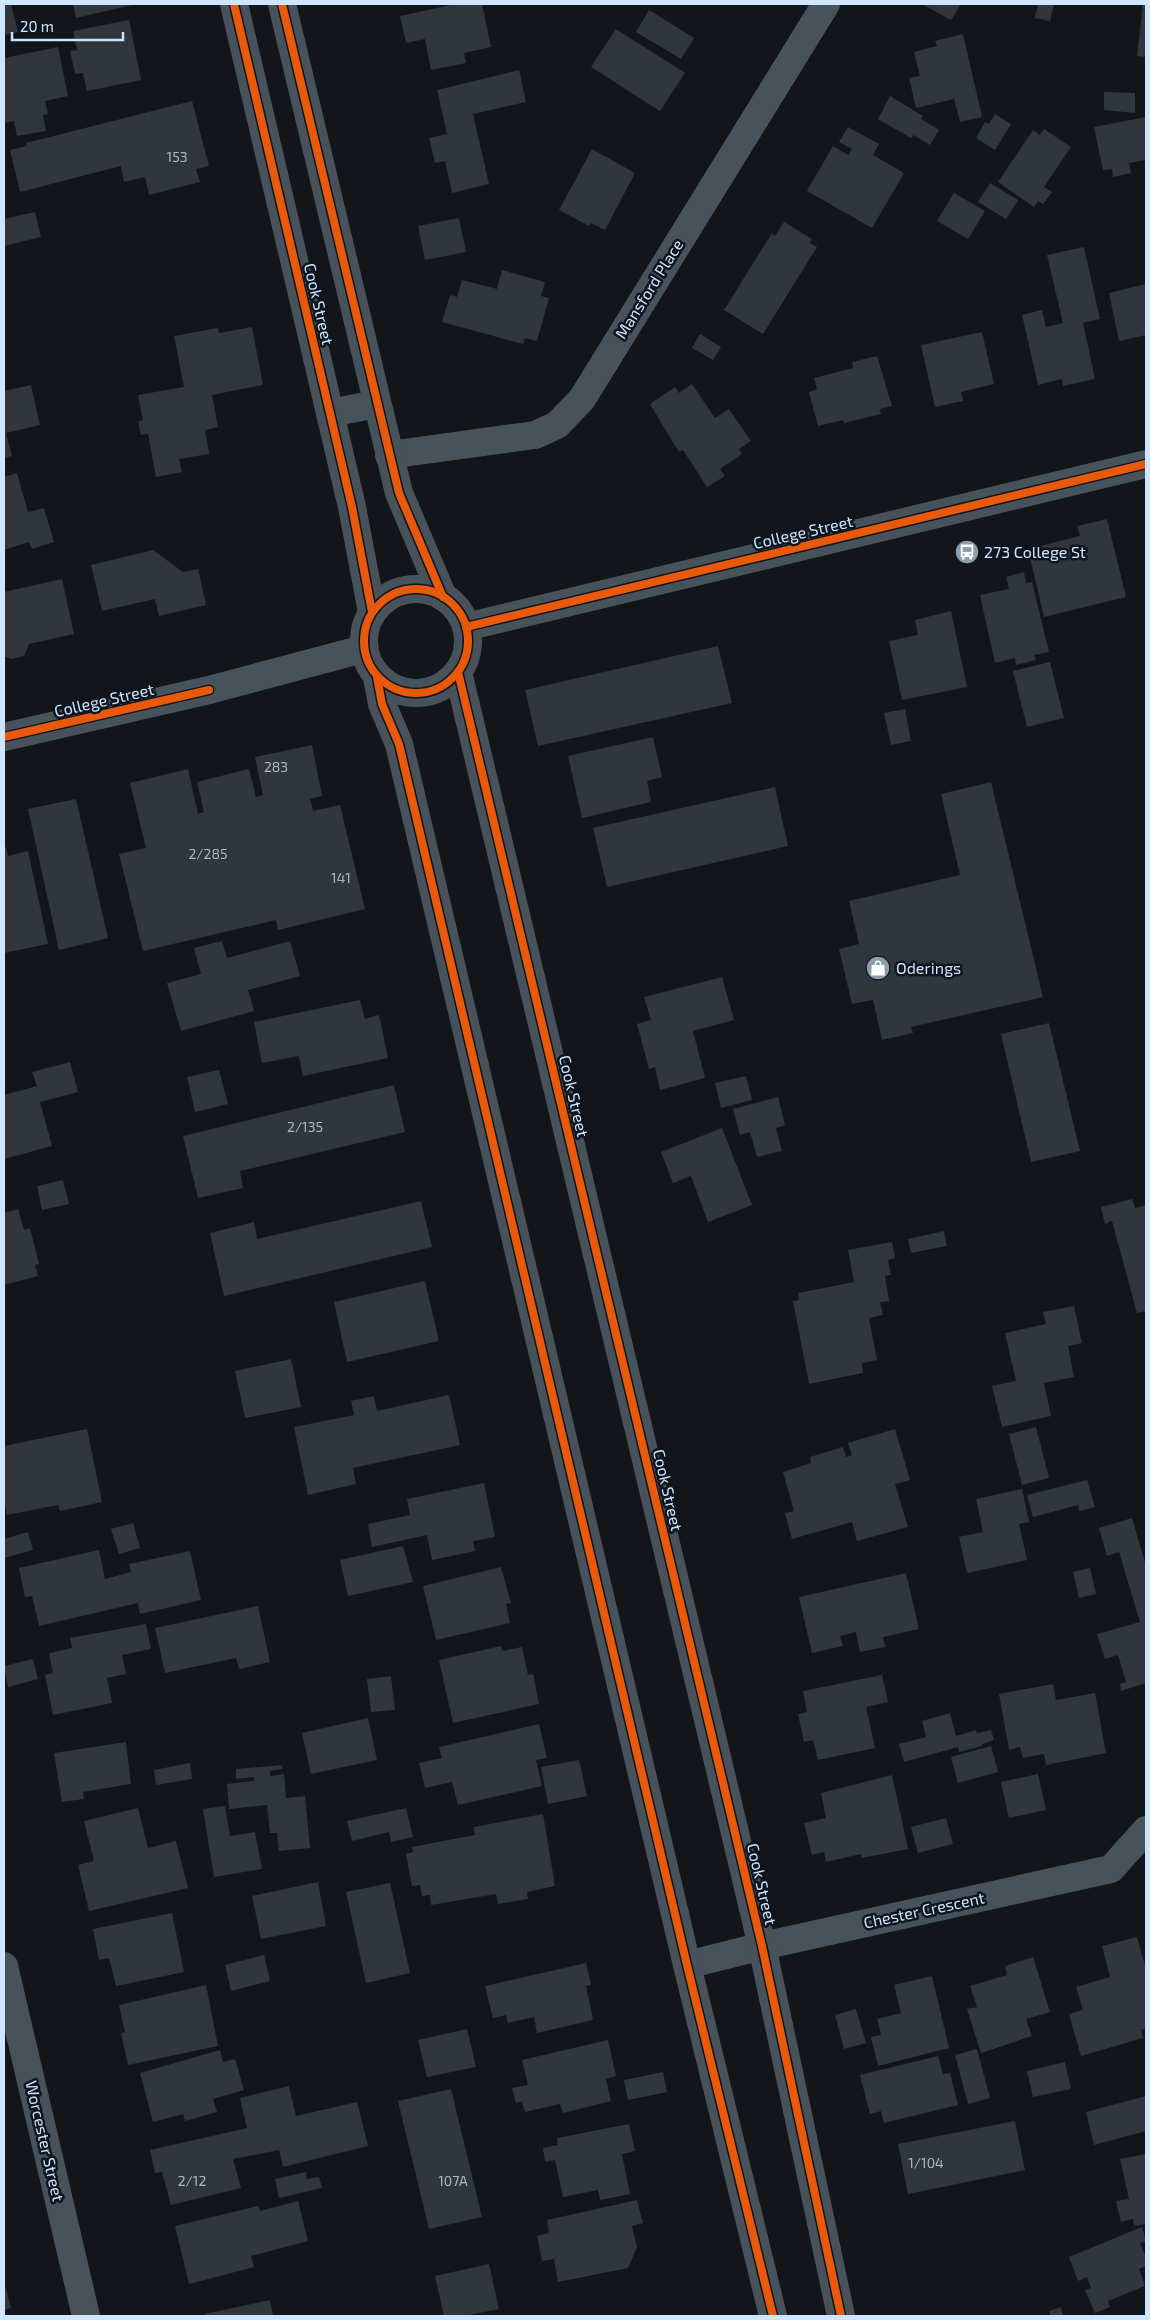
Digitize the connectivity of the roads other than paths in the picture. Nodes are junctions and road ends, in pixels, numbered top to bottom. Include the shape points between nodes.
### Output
1 (234, 4) edge
2 (282, 4) edge
3 (826, 4) edge
4 (377, 404) junction
5 (330, 413) junction
6 (389, 455) junction
7 (1146, 464) edge
8 (443, 596) junction
9 (372, 612) junction
10 (466, 626) junction
11 (363, 649) junction
12 (458, 672) junction
13 (377, 677) junction
14 (4, 737) edge
15 (1146, 1830) edge
16 (762, 1946) junction
17 (687, 1965) junction
18 (4, 1966) edge
19 (86, 2316) edge
20 (773, 2316) edge
21 (841, 2316) edge

1 - 5 street, Cook Street
2 - 4 street, Cook Street
3 - 6 street, Mansford Place via 582,399 558,425 535,435
4 - 5 street
4 - 6 street, Cook Street
5 - 9 street, Cook Street
6 - 8 street, Cook Street via 399,494
7 - 10 street, College Street
8 - 9 street via 412,589 396,592
8 - 10 street via 461,615
9 - 11 street via 364,630
10 - 12 street via 467,650
11 - 13 street
11 - 14 street, College Street via 210,690
12 - 13 street via 448,683 420,694 404,692
12 - 16 street, Cook Street
13 - 17 street via 382,704 402,754
15 - 16 street, Chester Crescent via 1111,1869
16 - 17 street, Chester Crescent
16 - 21 street, Cook Street
17 - 20 street
18 - 19 street, Worcester Street

